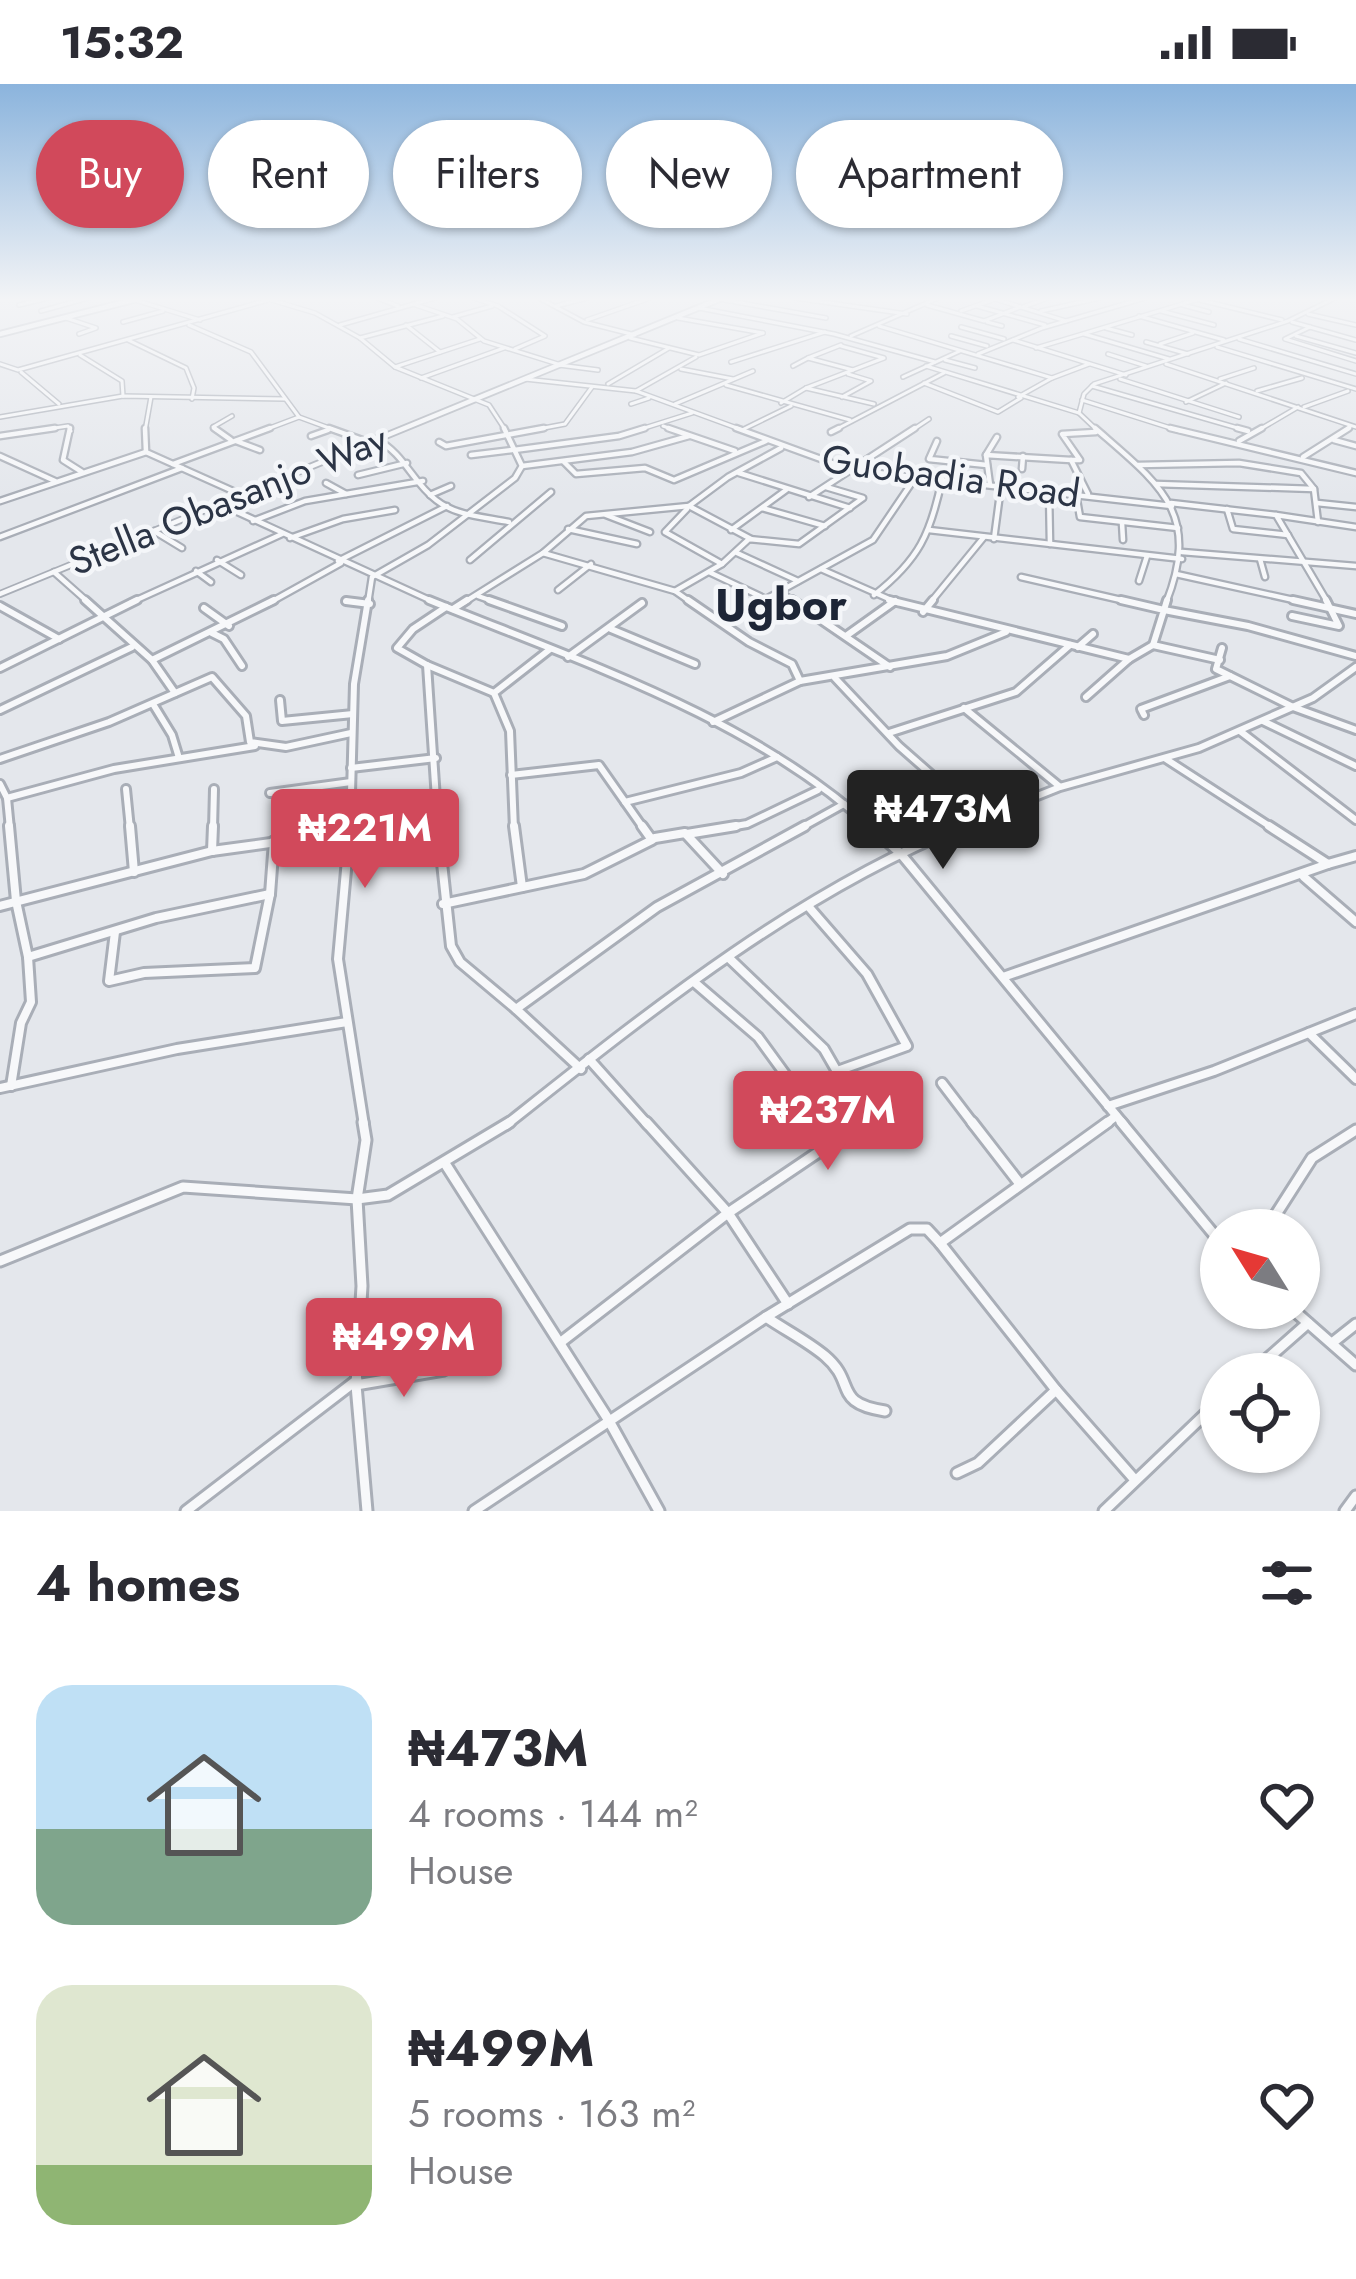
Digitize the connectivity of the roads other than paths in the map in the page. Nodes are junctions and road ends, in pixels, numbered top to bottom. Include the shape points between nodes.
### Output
1 (2, 365) edge
2 (38, 365) edge
3 (98, 365) edge
4 (180, 365) edge
5 (260, 365) edge
6 (391, 365) edge
7 (405, 365) edge
8 (458, 365) edge
9 (559, 365) joint
10 (641, 365) edge
11 (684, 365) edge
12 (833, 365) edge
13 (867, 365) edge
14 (929, 365) edge
15 (964, 365) edge
16 (1008, 365) edge
17 (1087, 365) edge
18 (1091, 365) edge
19 (1140, 365) edge
20 (1161, 365) edge
21 (1165, 365) edge
22 (1272, 365) edge
23 (1324, 365) edge
24 (926, 366) junction
25 (395, 368) junction
26 (975, 368) dead end
27 (1150, 368) junction
28 (1254, 368) dead end
29 (677, 369) junction
30 (18, 370) junction
31 (598, 370) dead end
32 (753, 370) dead end
33 (853, 370) junction
34 (845, 373) junction
35 (944, 373) junction
36 (1356, 374) edge
37 (1126, 375) junction
38 (1307, 376) junction
39 (903, 377) dead end
40 (1052, 378) junction
41 (1117, 378) junction
42 (418, 379) junction
43 (734, 380) junction
44 (1216, 380) junction
45 (520, 381) junction
46 (924, 383) junction
47 (1226, 383) junction
48 (726, 385) junction
49 (593, 386) junction
50 (605, 386) junction
51 (1091, 386) junction
52 (806, 388) junction
53 (636, 391) junction
54 (1254, 392) junction
55 (1352, 392) edge
56 (123, 396) junction
57 (652, 396) junction
58 (151, 397) junction
59 (842, 397) junction
60 (1020, 398) junction
61 (192, 399) junction
62 (286, 399) junction
63 (475, 399) junction
64 (1082, 400) junction
65 (1186, 402) junction
66 (781, 403) junction
67 (59, 404) junction
68 (631, 404) dead end
69 (675, 404) junction
70 (878, 405) junction
71 (790, 406) junction
72 (1300, 407) junction
73 (695, 412) junction
74 (1079, 413) junction
75 (232, 416) dead end
76 (1356, 416) edge
77 (0, 417) edge
78 (298, 417) junction
79 (1239, 417) dead end
80 (929, 419) dead end
81 (850, 420) junction
82 (632, 422) dead end
83 (1342, 422) junction
84 (659, 424) junction
85 (1354, 426) edge
86 (331, 429) junction
87 (639, 430) junction
88 (741, 430) junction
89 (1099, 431) junction
90 (1248, 431) junction
91 (831, 432) dead end
92 (506, 434) junction
93 (0, 436) edge
94 (311, 436) dead end
95 (689, 436) junction
96 (997, 437) dead end
97 (376, 439) junction
98 (1239, 440) junction
99 (1334, 440) junction
100 (235, 441) junction
101 (766, 441) junction
102 (937, 441) dead end
103 (366, 442) junction
104 (439, 442) dead end
105 (1356, 446) edge
106 (781, 448) junction
107 (260, 450) dead end
108 (513, 450) junction
109 (146, 452) junction
110 (739, 452) junction
111 (986, 454) junction
112 (471, 455) dead end
113 (0, 456) edge
114 (1023, 457) junction
115 (1303, 457) junction
116 (1071, 460) junction
117 (564, 462) junction
118 (409, 463) junction
119 (173, 464) junction
120 (987, 465) junction
121 (522, 466) junction
122 (1138, 466) junction
123 (182, 468) junction
124 (1022, 469) dead end
125 (851, 470) junction
126 (82, 472) junction
127 (736, 472) junction
128 (1356, 472) edge
129 (358, 475) dead end
130 (915, 477) junction
131 (942, 479) junction
132 (56, 481) junction
133 (423, 482) junction
134 (326, 483) dead end
135 (1156, 484) junction
136 (990, 485) junction
137 (1001, 486) junction
138 (451, 487) dead end
139 (826, 487) junction
140 (1314, 489) junction
141 (786, 490) junction
142 (1049, 491) junction
143 (551, 492) dead end
144 (240, 494) junction
145 (350, 494) junction
146 (1076, 494) junction
147 (430, 495) junction
148 (1088, 496) junction
149 (809, 497) junction
150 (0, 501) edge
151 (1317, 503) junction
152 (220, 504) junction
153 (1171, 504) junction
154 (448, 506) junction
155 (689, 506) junction
156 (1356, 506) edge
157 (763, 508) junction
158 (850, 508) junction
159 (1227, 509) junction
160 (395, 510) dead end
161 (465, 512) junction
162 (603, 513) junction
163 (1276, 515) junction
164 (254, 521) junction
165 (1318, 521) junction
166 (509, 522) junction
167 (1122, 523) junction
168 (826, 526) junction
169 (1356, 527) edge
170 (1178, 528) junction
171 (568, 529) junction
172 (731, 530) junction
173 (929, 530) junction
174 (154, 531) junction
175 (650, 532) dead end
176 (282, 534) junction
177 (1288, 536) junction
178 (0, 537) edge
179 (984, 537) junction
180 (290, 538) junction
181 (994, 538) junction
182 (751, 539) junction
183 (1123, 540) dead end
184 (637, 544) dead end
185 (1050, 544) junction
186 (182, 548) dead end
187 (543, 553) junction
188 (737, 553) junction
189 (1147, 555) junction
190 (1182, 555) junction
191 (1260, 559) junction
192 (217, 560) junction
193 (470, 560) dead end
194 (340, 562) junction
195 (1307, 562) junction
196 (591, 564) junction
197 (722, 564) junction
198 (1356, 566) edge
199 (821, 569) junction
200 (196, 571) junction
201 (54, 572) junction
202 (710, 572) junction
203 (1176, 574) junction
204 (241, 575) dead end
205 (1021, 577) dead end
206 (372, 578) junction
207 (1265, 578) dead end
208 (797, 581) junction
209 (1139, 581) dead end
210 (212, 582) dead end
211 (558, 590) dead end
212 (675, 590) junction
213 (1, 591) edge
214 (780, 592) junction
215 (874, 595) junction
216 (478, 596) junction
217 (346, 601) dead end
218 (895, 601) junction
219 (642, 603) dead end
220 (370, 604) junction
221 (0, 606) edge
222 (204, 608) dead end
223 (450, 608) junction
224 (1331, 608) junction
225 (1163, 610) junction
226 (923, 612) junction
227 (1356, 614) edge
228 (106, 616) junction
229 (1292, 616) dead end
230 (229, 626) junction
231 (562, 626) dead end
232 (611, 629) junction
233 (1009, 630) junction
234 (212, 633) junction
235 (1093, 634) dead end
236 (846, 636) junction
237 (59, 639) junction
238 (1153, 645) junction
239 (132, 646) junction
240 (1074, 646) junction
241 (1222, 648) dead end
242 (549, 650) junction
243 (1356, 656) edge
244 (568, 657) junction
245 (1129, 659) junction
246 (152, 660) junction
247 (1220, 660) junction
248 (427, 664) junction
249 (695, 664) dead end
250 (242, 666) dead end
251 (1356, 667) edge
252 (0, 668) edge
253 (890, 668) junction
254 (1230, 676) junction
255 (835, 677) junction
256 (800, 681) junction
257 (175, 693) junction
258 (494, 693) junction
259 (1086, 697) dead end
260 (280, 700) dead end
261 (153, 704) junction
262 (1293, 707) junction
263 (964, 709) junction
264 (0, 710) edge
265 (353, 715) junction
266 (1144, 716) dead end
267 (1263, 721) junction
268 (713, 722) junction
269 (1356, 730) edge
270 (1239, 731) junction
271 (352, 733) junction
272 (889, 733) junction
273 (255, 746) junction
274 (778, 756) junction
275 (178, 758) junction
276 (436, 758) junction
277 (0, 759) edge
278 (1166, 759) junction
279 (1356, 766) edge
280 (352, 768) junction
281 (511, 775) junction
282 (351, 782) junction
283 (0, 784) edge
284 (1060, 787) junction
285 (127, 789) dead end
286 (214, 789) dead end
287 (820, 789) junction
288 (270, 793) dead end
289 (7, 798) junction
290 (625, 802) junction
291 (845, 804) junction
292 (981, 818) junction
293 (1356, 820) edge
294 (350, 832) junction
295 (687, 834) junction
296 (653, 838) junction
297 (274, 842) junction
298 (212, 850) junction
299 (901, 854) junction
300 (1356, 856) edge
301 (1328, 864) junction
302 (134, 872) junction
303 (723, 874) junction
304 (1303, 876) junction
305 (522, 887) junction
306 (270, 894) junction
307 (16, 901) junction
308 (443, 904) junction
309 (0, 906) edge
310 (808, 906) junction
311 (1356, 922) edge
312 (115, 932) junction
313 (28, 957) junction
314 (729, 958) junction
315 (1003, 977) junction
316 (694, 982) junction
317 (516, 1010) junction
318 (1356, 1014) edge
319 (347, 1022) junction
320 (1309, 1033) junction
321 (589, 1059) junction
322 (581, 1069) junction
323 (839, 1070) junction
324 (1356, 1079) edge
325 (942, 1083) dead end
326 (5, 1087) edge
327 (801, 1096) dead end
328 (1108, 1106) junction
329 (1116, 1116) junction
330 (1356, 1130) edge
331 (446, 1165) junction
332 (1020, 1184) junction
333 (357, 1199) junction
334 (1278, 1209) edge
335 (728, 1213) junction
336 (1200, 1218) edge
337 (940, 1244) junction
338 (0, 1261) edge
339 (788, 1304) junction
340 (766, 1317) junction
341 (1356, 1324) edge
342 (1301, 1329) edge
343 (1315, 1329) edge
344 (561, 1342) junction
345 (1332, 1343) junction
346 (1274, 1353) edge
347 (1356, 1365) edge
348 (444, 1370) dead end
349 (357, 1383) junction
350 (1056, 1390) junction
351 (885, 1411) dead end
352 (608, 1419) junction
353 (1200, 1419) edge
354 (957, 1473) dead end
355 (1135, 1480) junction
356 (1356, 1496) edge
357 (186, 1511) edge
358 (367, 1511) edge
359 (474, 1511) edge
360 (659, 1511) edge
361 (1104, 1511) edge
362 (1345, 1511) edge

1 - 30 street
2 - 30 street
3 - 56 street via 122,381
4 - 61 street
5 - 62 street
6 - 25 street
7 - 25 street
8 - 42 street
9 - 31 street
9 - 45 street, Stella Obasanjo Way
10 - 50 street
11 - 29 street
12 - 33 street
13 - 33 street
14 - 24 street
15 - 26 street
16 - 40 street
17 - 40 street
18 - 37 street
19 - 27 street
20 - 27 street
21 - 44 street
22 - 38 street
23 - 36 street
24 - 35 street
24 - 39 street
25 - 42 street
27 - 37 street
28 - 44 street
29 - 43 street
29 - 53 street
30 - 67 street
32 - 43 street
33 - 34 street
34 - 52 street
34 - 59 street via 871,381
35 - 46 street
35 - 60 street
37 - 41 street
38 - 54 street
38 - 55 street
40 - 60 street
41 - 51 street
41 - 65 street
42 - 63 street
43 - 48 street
44 - 47 street
45 - 49 street, Guobadia Road
45 - 63 street, Stella Obasanjo Way
46 - 60 street via 998,412
46 - 70 street
47 - 54 street
47 - 65 street
48 - 66 street
48 - 69 street
49 - 50 street, Guobadia Road
49 - 92 street via 565,424
50 - 53 street, Guobadia Road
51 - 64 street
51 - 90 street
52 - 59 street
52 - 66 street
53 - 57 street, Guobadia Road
54 - 72 street
55 - 72 street
56 - 58 street
56 - 67 street
57 - 68 street
57 - 69 street, Guobadia Road
58 - 61 street
58 - 109 street
59 - 70 street
60 - 74 street
61 - 62 street
62 - 78 street
63 - 92 street via 499,416
63 - 97 street, Stella Obasanjo Way
63 - 103 street
64 - 74 street
64 - 98 street
65 - 79 street
66 - 71 street
67 - 77 street
69 - 73 street, Guobadia Road
70 - 81 street
71 - 81 street
71 - 88 street
72 - 83 street
72 - 90 street
73 - 84 street
73 - 88 street, Guobadia Road
74 - 89 street
75 - 100 street via 213,427
76 - 83 street
78 - 86 street
78 - 100 street
80 - 125 street
81 - 91 street
82 - 87 street
83 - 85 street
84 - 87 street
84 - 95 street
85 - 99 street
86 - 94 street
86 - 103 street
87 - 108 street
88 - 101 street, Guobadia Road
89 - 116 street via 1062,434 1080,460
89 - 122 street
90 - 98 street
92 - 104 street
92 - 108 street
93 - 126 street via 70,427 63,460
95 - 110 street
95 - 117 street
96 - 111 street
97 - 103 street, Stella Obasanjo Way
97 - 118 street
98 - 115 street
99 - 105 street
99 - 115 street
100 - 107 street
100 - 119 street
101 - 106 street, Guobadia Road
101 - 110 street
102 - 120 street via 929,459
103 - 144 street, Stella Obasanjo Way
106 - 125 street, Guobadia Road
106 - 127 street
108 - 112 street
108 - 121 street
109 - 119 street
109 - 126 street
110 - 117 street via 674,480 645,468 576,474
111 - 114 street
111 - 120 street
113 - 132 street
114 - 116 street
114 - 124 street
115 - 128 street
116 - 148 street
117 - 121 street
118 - 129 street
118 - 133 street
119 - 123 street
120 - 136 street
121 - 161 street
122 - 135 street
122 - 140 street via 1258,464 1301,472
123 - 144 street
123 - 178 street
125 - 130 street, Guobadia Road
125 - 139 street
126 - 132 street
127 - 141 street
127 - 155 street
130 - 131 street, Guobadia Road
130 - 199 street via 873,539
131 - 136 street, Guobadia Road
131 - 173 street
132 - 150 street
133 - 145 street
133 - 147 street
134 - 145 street
135 - 140 street
135 - 153 street
136 - 137 street, Guobadia Road
137 - 142 street, Guobadia Road
137 - 181 street
138 - 147 street
139 - 149 street
139 - 158 street via 863,497
140 - 151 street
141 - 149 street
141 - 157 street
142 - 146 street, Guobadia Road
142 - 185 street
143 - 166 street
144 - 152 street, Stella Obasanjo Way
144 - 213 street
145 - 164 street via 305,500
146 - 148 street, Guobadia Road
146 - 167 street via 1080,517
147 - 154 street
148 - 153 street, Guobadia Road
149 - 158 street
151 - 156 street
151 - 165 street
152 - 164 street
152 - 174 street, Stella Obasanjo Way
153 - 159 street, Guobadia Road
153 - 170 street
154 - 161 street
154 - 194 street
155 - 162 street
155 - 172 street
155 - 197 street via 665,532
157 - 168 street
157 - 172 street
158 - 168 street
159 - 163 street, Guobadia Road
159 - 177 street via 1233,529
160 - 180 street
161 - 166 street
161 - 206 street
162 - 171 street
162 - 175 street
163 - 165 street, Guobadia Road
163 - 177 street
164 - 176 street
165 - 169 street, Guobadia Road
166 - 193 street
167 - 170 street
167 - 183 street
168 - 182 street via 799,544
170 - 190 street
171 - 184 street
171 - 187 street
172 - 182 street
173 - 179 street
173 - 215 street
174 - 186 street
174 - 201 street, Stella Obasanjo Way
176 - 180 street
176 - 192 street
177 - 195 street
179 - 181 street
179 - 226 street
180 - 194 street
181 - 185 street
182 - 188 street
185 - 189 street
187 - 196 street
187 - 216 street
188 - 197 street
188 - 208 street
189 - 190 street
189 - 209 street
190 - 191 street
190 - 203 street
191 - 195 street
191 - 207 street
192 - 200 street
192 - 204 street
194 - 206 street
194 - 230 street
195 - 198 street
195 - 224 street
196 - 211 street
196 - 212 street
197 - 202 street
199 - 208 street
199 - 215 street
200 - 210 street
200 - 228 street
201 - 213 street, Stella Obasanjo Way
201 - 228 street
202 - 212 street
202 - 214 street via 759,599
203 - 224 street
203 - 225 street
205 - 225 street
206 - 220 street
206 - 223 street
208 - 214 street
212 - 256 street via 792,664
214 - 236 street
215 - 218 street
216 - 223 street
216 - 231 street
217 - 220 street
218 - 226 street
218 - 236 street
219 - 232 street
220 - 265 street
221 - 237 street
222 - 230 street
223 - 242 street
223 - 248 street via 412,629 397,648
224 - 227 street
224 - 229 street via 1339,626
225 - 238 street
225 - 243 street
226 - 233 street
228 - 237 street
228 - 239 street
230 - 234 street
232 - 244 street
232 - 249 street
233 - 240 street
233 - 253 street via 975,648
234 - 246 street
234 - 250 street
235 - 240 street
236 - 253 street
237 - 252 street
238 - 245 street
238 - 247 street
239 - 246 street
239 - 264 street
240 - 245 street
240 - 263 street via 1016,692
241 - 247 street
242 - 244 street
242 - 258 street
244 - 268 street
245 - 259 street
246 - 257 street
247 - 254 street via 1216,669
248 - 258 street
248 - 276 street
251 - 262 street
253 - 255 street
254 - 262 street
254 - 266 street via 1141,709
255 - 256 street
255 - 272 street
256 - 268 street
257 - 261 street
257 - 273 street via 215,677 246,716
258 - 281 street via 510,731
260 - 265 street via 282,721
261 - 275 street
261 - 277 street
262 - 267 street
262 - 269 street
263 - 272 street
263 - 284 street
265 - 271 street
267 - 270 street
267 - 279 street
268 - 274 street
270 - 278 street
270 - 293 street
271 - 273 street
271 - 280 street
272 - 292 street
273 - 275 street
274 - 287 street
274 - 290 street
275 - 289 street
276 - 280 street
276 - 308 street
278 - 284 street
278 - 301 street
280 - 282 street
281 - 290 street via 599,765
281 - 305 street
282 - 288 street
282 - 294 street
283 - 289 street
284 - 292 street
285 - 302 street
286 - 298 street
287 - 291 street
287 - 295 street via 747,824
289 - 307 street
290 - 296 street
291 - 299 street
291 - 303 street
292 - 299 street
294 - 297 street
294 - 319 street via 338,959
295 - 296 street
295 - 303 street
296 - 305 street via 584,874
297 - 298 street
297 - 306 street
298 - 302 street
299 - 310 street
299 - 315 street
300 - 301 street
301 - 304 street
302 - 307 street
303 - 317 street via 657,907
304 - 311 street
304 - 315 street
305 - 308 street
306 - 312 street
306 - 312 street via 255,968 109,981
307 - 309 street
307 - 313 street
308 - 317 street via 460,962
310 - 314 street
310 - 323 street via 866,974 907,1046
312 - 313 street
313 - 326 street via 31,1002
314 - 316 street
314 - 323 street via 805,1026
315 - 328 street
316 - 321 street
316 - 327 street via 758,1037
317 - 322 street
318 - 320 street
319 - 326 street
319 - 333 street via 366,1140
320 - 324 street
320 - 328 street
321 - 322 street
321 - 335 street
322 - 331 street
323 - 335 street via 865,1120
325 - 332 street
328 - 329 street
329 - 332 street
329 - 336 street
330 - 334 street via 1300,1168
331 - 333 street via 388,1195
331 - 344 street
332 - 337 street
333 - 338 street via 183,1187
333 - 349 street
335 - 339 street
335 - 344 street
337 - 339 street via 927,1229 910,1229
337 - 350 street
339 - 340 street
340 - 351 street via 826,1357 858,1407
340 - 352 street
341 - 345 street
342 - 346 street
343 - 345 street
344 - 352 street
345 - 347 street
348 - 349 street
349 - 357 street
349 - 358 street
350 - 354 street
350 - 355 street
352 - 359 street
352 - 360 street
353 - 355 street
355 - 361 street
356 - 362 street

